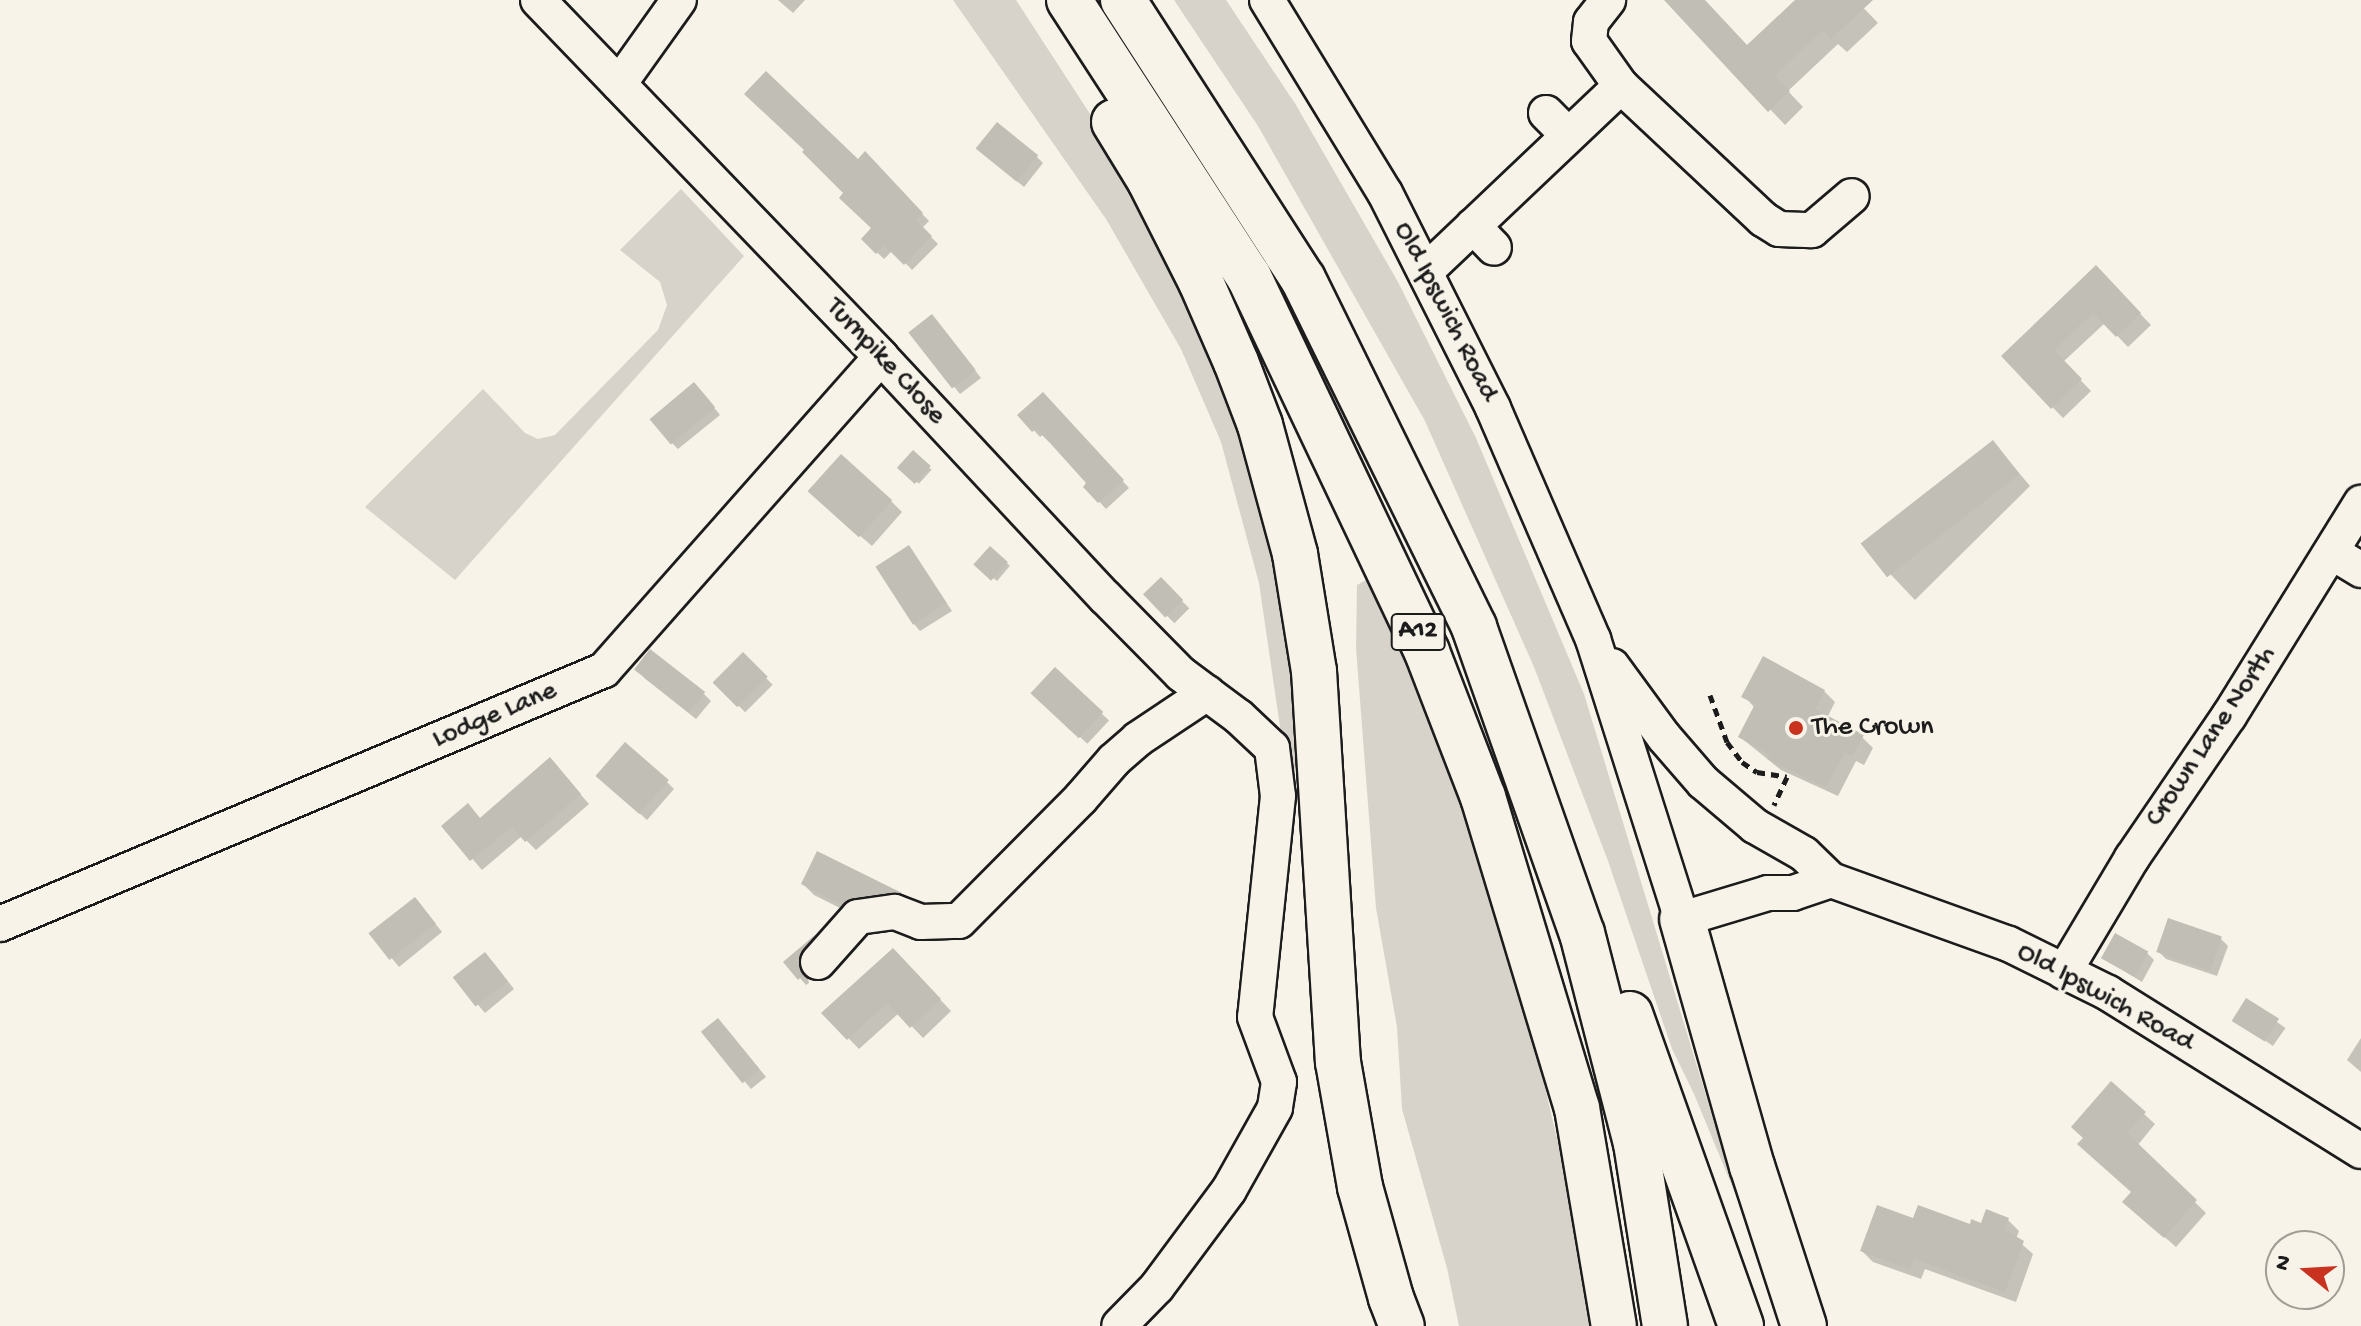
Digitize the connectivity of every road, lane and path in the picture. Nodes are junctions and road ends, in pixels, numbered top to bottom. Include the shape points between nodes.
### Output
1 (538, 0) edge
2 (679, 0) edge
3 (1037, 0) edge
4 (1069, 0) edge
5 (1123, 0) edge
6 (1267, 0) edge
7 (1608, 0) edge
8 (619, 84) junction
9 (1621, 86) junction
10 (1852, 196) dead end
11 (1426, 271) junction
12 (881, 357) junction
13 (2361, 503) edge
14 (2347, 562) edge
15 (1593, 639) junction
16 (1207, 693) junction
17 (1710, 695) dead end
18 (1761, 830) junction
19 (1831, 880) junction
20 (1682, 919) junction
21 (0, 924) edge
22 (1582, 933) junction
23 (818, 962) dead end
24 (2064, 972) junction
25 (2361, 1151) edge
26 (1119, 1326) edge
27 (1402, 1326) edge
28 (1614, 1326) edge
29 (1665, 1326) edge
30 (1741, 1326) edge
31 (1804, 1326) edge

1 - 8 street, Turnpike Close
2 - 8 street
3 - 27 highway via 1150,181 1201,282 1260,425 1281,497 1314,671 1338,1062 1363,1200
4 - 28 highway, A12 via 1249,277 1427,652 1483,797 1577,1108
5 - 22 highway, A12 via 1303,279 1474,627
6 - 11 street, Old Ipswich Road via 1385,193
7 - 9 street via 1591,22 1589,41
8 - 12 street, Turnpike Close
9 - 10 street via 1779,229 1812,230
9 - 11 street via 1557,124 1484,237
11 - 15 street, Old Ipswich Road via 1499,421
12 - 16 street, Turnpike Close via 1105,597
12 - 21 street, Lodge Lane via 604,670
13 - 14 street, Crown Lane North
14 - 24 street, Crown Lane North via 2132,858
15 - 18 street, Old Ipswich Road via 1688,767
15 - 20 street, Old Ipswich Road
16 - 23 street via 1114,760 959,921 921,922 895,912 858,917
16 - 26 street, Turnpike Close via 1272,748 1277,764 1255,1017 1279,1082 1275,1108 1229,1190 1157,1287
17 - 18 path via 1727,742 1742,762 1757,772 1787,777
18 - 19 street, Old Ipswich Road via 1804,854
19 - 20 street
19 - 24 street, Old Ipswich Road via 2009,944
20 - 31 highway via 1756,1180
22 - 29 highway, A12 via 1636,1143
22 - 30 highway, A12 via 1626,1002
24 - 25 street, Old Ipswich Road via 2108,993

